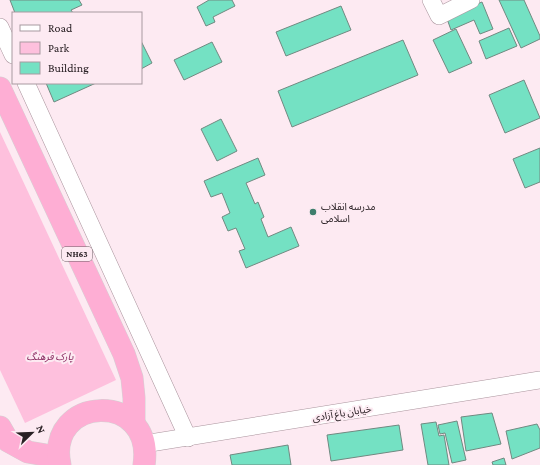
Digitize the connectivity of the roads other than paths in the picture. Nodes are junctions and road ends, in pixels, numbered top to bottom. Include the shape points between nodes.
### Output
1 (431, 0) edge
2 (471, 0) edge
3 (0, 27) edge
4 (12, 53) edge
5 (26, 84) edge
6 (0, 88) edge
7 (540, 380) edge
8 (134, 424) junction
9 (0, 427) edge
10 (188, 438) junction
11 (144, 460) edge
12 (59, 461) edge

1 - 2 street via 439,16
3 - 4 street
5 - 10 street
6 - 8 highway, NH63 via 124,354 133,385
7 - 10 street, خیابان باغ آزادی
8 - 11 highway, NH63 via 141,434
8 - 12 highway via 114,412 102,410 90,411 79,416 63,433 59,445
9 - 12 highway via 8,440 28,452
10 - 11 street, خیابان باغ آزادی

